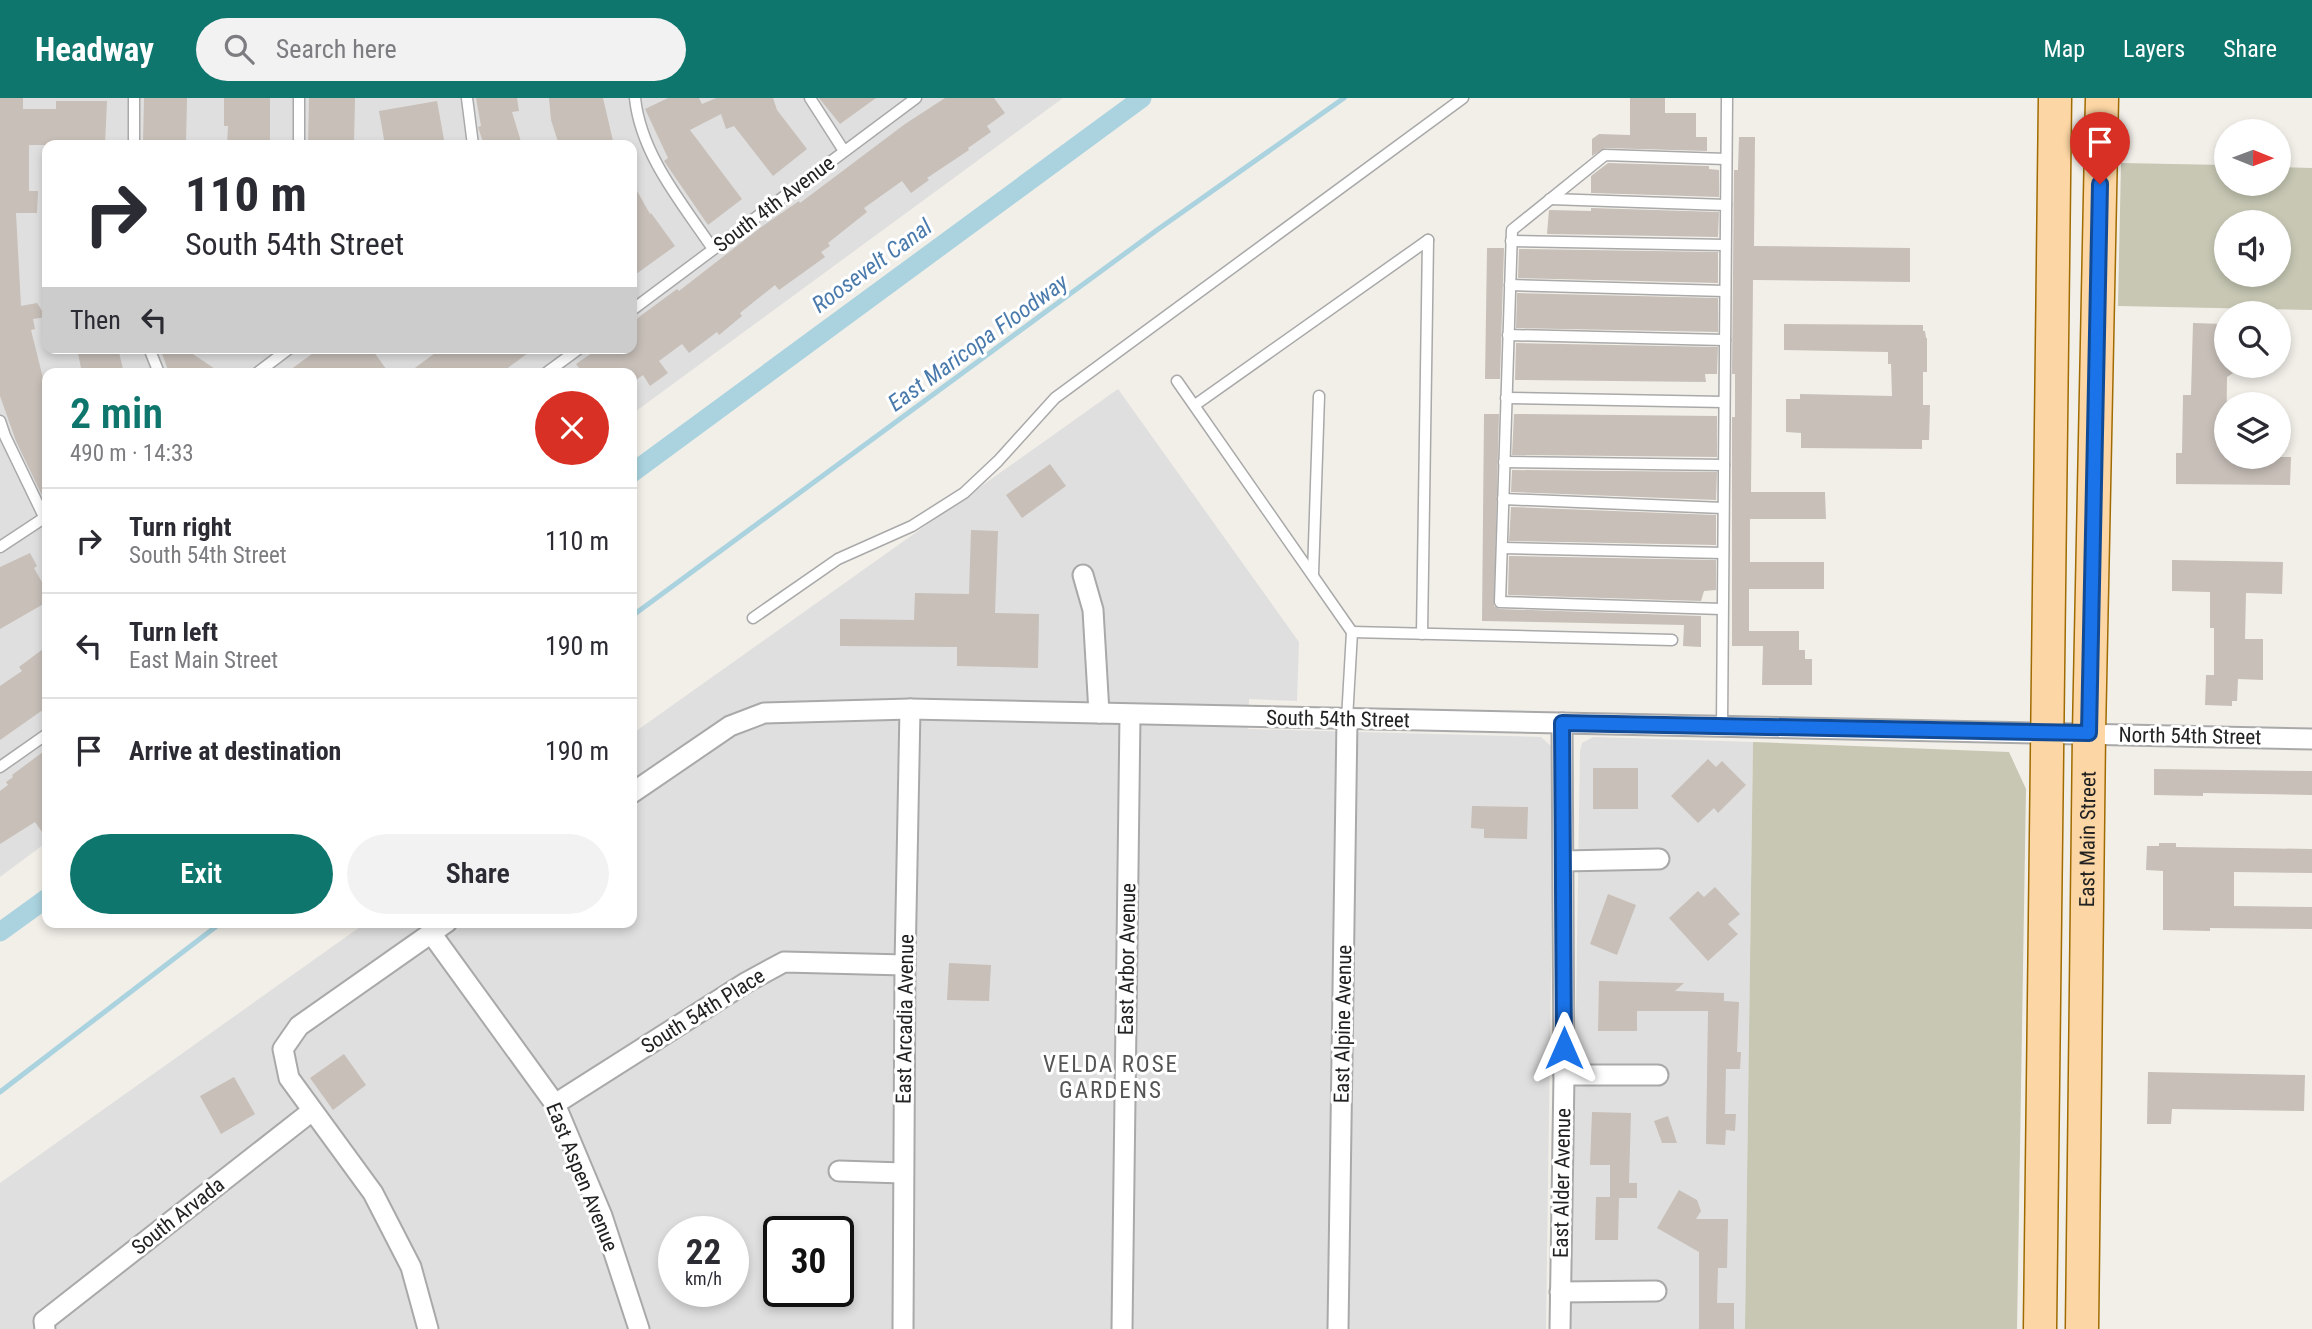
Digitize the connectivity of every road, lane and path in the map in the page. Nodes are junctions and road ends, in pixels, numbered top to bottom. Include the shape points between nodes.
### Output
1 (134, 98) edge
2 (299, 98) edge
3 (467, 98) edge
4 (635, 98) edge
5 (810, 98) edge
6 (916, 98) edge
7 (1463, 98) edge
8 (1727, 98) edge
9 (2055, 98) edge
10 (2102, 98) edge
11 (134, 140) edge
12 (299, 140) edge
13 (473, 140) edge
14 (844, 151) junction
15 (1726, 159) junction
16 (1550, 199) junction
17 (1726, 205) junction
18 (1511, 241) junction
19 (1725, 245) junction
20 (713, 249) junction
21 (1510, 285) junction
22 (1725, 291) junction
23 (637, 306) edge
24 (1508, 335) junction
25 (1725, 340) junction
26 (282, 354) edge
27 (572, 354) edge
28 (264, 368) edge
29 (553, 368) edge
30 (1177, 381) dead end
31 (1319, 396) dead end
32 (1506, 398) junction
33 (1724, 402) junction
34 (1195, 405) junction
35 (0, 421) edge
36 (1504, 462) junction
37 (1724, 465) junction
38 (1503, 499) junction
39 (1723, 508) junction
40 (42, 513) edge
41 (42, 523) edge
42 (0, 547) edge
43 (1502, 548) junction
44 (1723, 553) junction
45 (1083, 575) dead end
46 (1313, 575) junction
47 (1723, 609) junction
48 (753, 618) dead end
49 (1352, 632) junction
50 (1422, 634) junction
51 (1672, 640) dead end
52 (910, 709) junction
53 (1099, 713) junction
54 (1130, 715) junction
55 (1348, 719) junction
56 (1562, 723) junction
57 (1722, 726) junction
58 (2069, 733) junction
59 (42, 738) edge
60 (2312, 739) edge
61 (0, 767) edge
62 (637, 790) edge
63 (1658, 859) dead end
64 (1564, 861) junction
65 (439, 928) edge
66 (905, 965) junction
67 (1564, 1075) junction
68 (1658, 1075) dead end
69 (555, 1104) junction
70 (312, 1111) junction
71 (2043, 1127) junction
72 (838, 1171) dead end
73 (903, 1174) junction
74 (1656, 1291) dead end
75 (1560, 1292) junction
76 (44, 1325) edge
77 (428, 1329) edge
78 (639, 1329) edge
79 (903, 1329) edge
80 (1122, 1329) edge
81 (1338, 1329) edge
82 (1560, 1329) edge
83 (2040, 1329) edge
84 (2076, 1329) edge
85 (2082, 1329) edge

1 - 11 lane
2 - 12 lane
3 - 13 lane
4 - 20 lane via 637,116 657,166
5 - 14 lane
6 - 14 lane, South 4th Avenue
7 - 48 lane via 1055,398 964,493 912,526 838,559
8 - 15 lane
9 - 58 main road, East Main Street
10 - 58 main road, East Main Street
14 - 20 lane, South 4th Avenue
15 - 16 lane via 1605,155
15 - 17 lane
16 - 17 lane
16 - 18 lane via 1511,230
17 - 19 lane
18 - 19 lane
18 - 21 lane
19 - 22 lane
20 - 23 lane, South 4th Avenue
21 - 22 lane
21 - 24 lane
22 - 25 lane
24 - 25 lane
24 - 32 lane
25 - 33 lane
26 - 28 lane
27 - 29 lane
30 - 34 lane
31 - 46 lane
32 - 33 lane
32 - 36 lane
33 - 37 lane
34 - 46 lane
34 - 50 lane via 1428,240
35 - 40 lane
36 - 37 lane
36 - 38 lane
37 - 39 lane
38 - 39 lane
38 - 43 lane
39 - 44 lane
41 - 42 lane
43 - 44 lane
43 - 47 lane via 1500,601
44 - 47 lane
45 - 53 street via 1093,610
46 - 49 lane
47 - 57 lane
49 - 50 lane
49 - 55 lane
50 - 51 lane
52 - 53 street, South 54th Street
52 - 62 street, South 54th Street via 764,713 730,726
52 - 66 street, East Arcadia Avenue
53 - 54 street, South 54th Street
54 - 55 street, South 54th Street
54 - 80 street, East Arbor Avenue
55 - 56 street, South 54th Street
55 - 81 street, East Alpine Avenue
56 - 57 street, South 54th Street
56 - 64 street, East Alder Avenue
57 - 58 street, South 54th Street
58 - 60 street, North 54th Street
58 - 71 main road, East Main Street
58 - 85 main road, East Main Street
59 - 61 lane
63 - 64 street
64 - 67 street, East Alder Avenue
65 - 69 street, East Aspen Avenue
65 - 70 street via 299,1027 283,1049 289,1078
66 - 69 street, South 54th Place via 784,962
66 - 73 street, East Arcadia Avenue
67 - 68 street
67 - 75 street, East Alder Avenue
69 - 78 street, East Aspen Avenue via 601,1216
70 - 76 street, South Arvada
70 - 77 street via 373,1192 411,1267
71 - 83 main road, East Main Street
71 - 84 main road via 2060,1185 2061,1309 2068,1325
72 - 73 street
73 - 79 street, East Arcadia Avenue
74 - 75 street
75 - 82 street, East Alder Avenue

